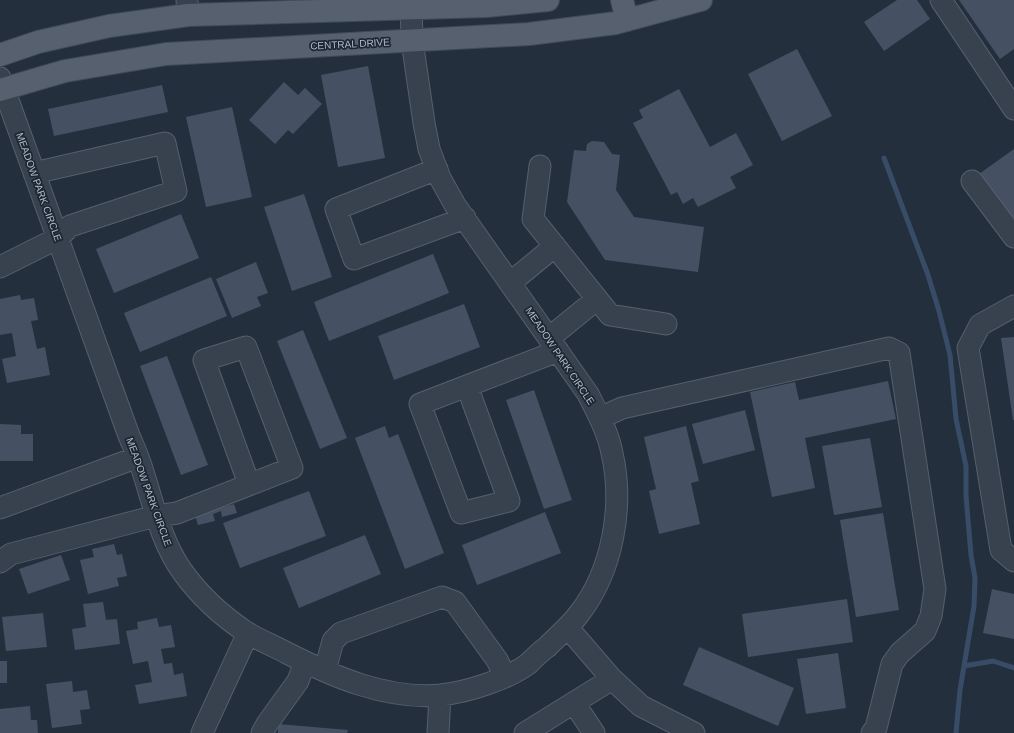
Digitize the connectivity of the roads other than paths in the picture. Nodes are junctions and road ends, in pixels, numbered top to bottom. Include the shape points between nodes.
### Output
1 (548, 0) edge
2 (701, 0) edge
3 (941, 0) edge
4 (411, 4) edge
5 (188, 7) edge
6 (624, 10) edge
7 (412, 40) junction
8 (0, 55) edge
9 (1, 86) edge
10 (1014, 109) edge
11 (540, 166) dead end
12 (437, 170) junction
13 (34, 173) junction
14 (972, 181) dead end
15 (465, 218) junction
16 (1014, 237) edge
17 (58, 238) junction
18 (555, 246) junction
19 (0, 267) edge
20 (510, 283) junction
21 (597, 299) junction
22 (1014, 306) edge
23 (666, 324) dead end
24 (554, 345) junction
25 (467, 386) junction
26 (600, 418) junction
27 (138, 457) junction
28 (249, 484) junction
29 (0, 508) edge
30 (156, 516) junction
31 (1014, 560) edge
32 (0, 562) edge
33 (568, 628) junction
34 (248, 633) junction
35 (305, 662) junction
36 (325, 670) junction
37 (505, 676) junction
38 (612, 679) junction
39 (440, 695) junction
40 (574, 703) junction
41 (657, 725) edge
42 (202, 733) edge
43 (262, 733) edge
44 (438, 733) edge
45 (525, 733) edge
46 (594, 733) edge
47 (694, 733) edge
48 (872, 733) edge

1 - 4 main road via 486,6
2 - 6 main road, CENTRAL DRIVE
3 - 10 street
4 - 5 main road
4 - 7 street, MEADOW PARK CIRCLE
5 - 8 main road via 38,42
6 - 7 main road, CENTRAL DRIVE via 616,23 529,34
7 - 9 main road, CENTRAL DRIVE via 166,54 66,71
7 - 12 street, MEADOW PARK CIRCLE via 424,123 429,149
9 - 13 street, MEADOW PARK CIRCLE
11 - 18 street via 533,219
12 - 15 street, MEADOW PARK CIRCLE
12 - 15 street via 336,209 354,259
13 - 17 street, MEADOW PARK CIRCLE
13 - 17 street via 165,143 176,191 70,226
14 - 16 street
15 - 20 street, MEADOW PARK CIRCLE
17 - 19 street
17 - 27 street, MEADOW PARK CIRCLE
18 - 20 street
18 - 21 street
20 - 24 street, MEADOW PARK CIRCLE
21 - 23 street via 610,316
21 - 24 street
22 - 31 street via 980,325 968,348 1001,550
24 - 25 street
24 - 26 street, MEADOW PARK CIRCLE via 588,394
25 - 25 street via 420,404 461,513 508,501
26 - 33 street, MEADOW PARK CIRCLE via 612,452 617,517 610,550 596,587
26 - 48 street via 622,408 889,348 899,353 935,589 931,616 925,631 900,653 892,664 876,728
27 - 29 street
27 - 30 street, MEADOW PARK CIRCLE
28 - 28 street via 292,468 246,347 204,360
28 - 30 street via 177,513
30 - 32 street via 11,554
30 - 34 street, MEADOW PARK CIRCLE via 181,570 203,597
33 - 37 street, MEADOW PARK CIRCLE via 527,664
33 - 38 street
34 - 35 street, MEADOW PARK CIRCLE
34 - 42 street
35 - 36 street, MEADOW PARK CIRCLE
35 - 43 street via 298,681
36 - 37 street via 333,641 341,633 442,597 455,602 498,660
36 - 39 street, MEADOW PARK CIRCLE via 380,690 415,695
37 - 39 street, MEADOW PARK CIRCLE via 464,691
38 - 40 street
38 - 41 street
39 - 44 street
40 - 45 street
40 - 46 street
41 - 47 street

